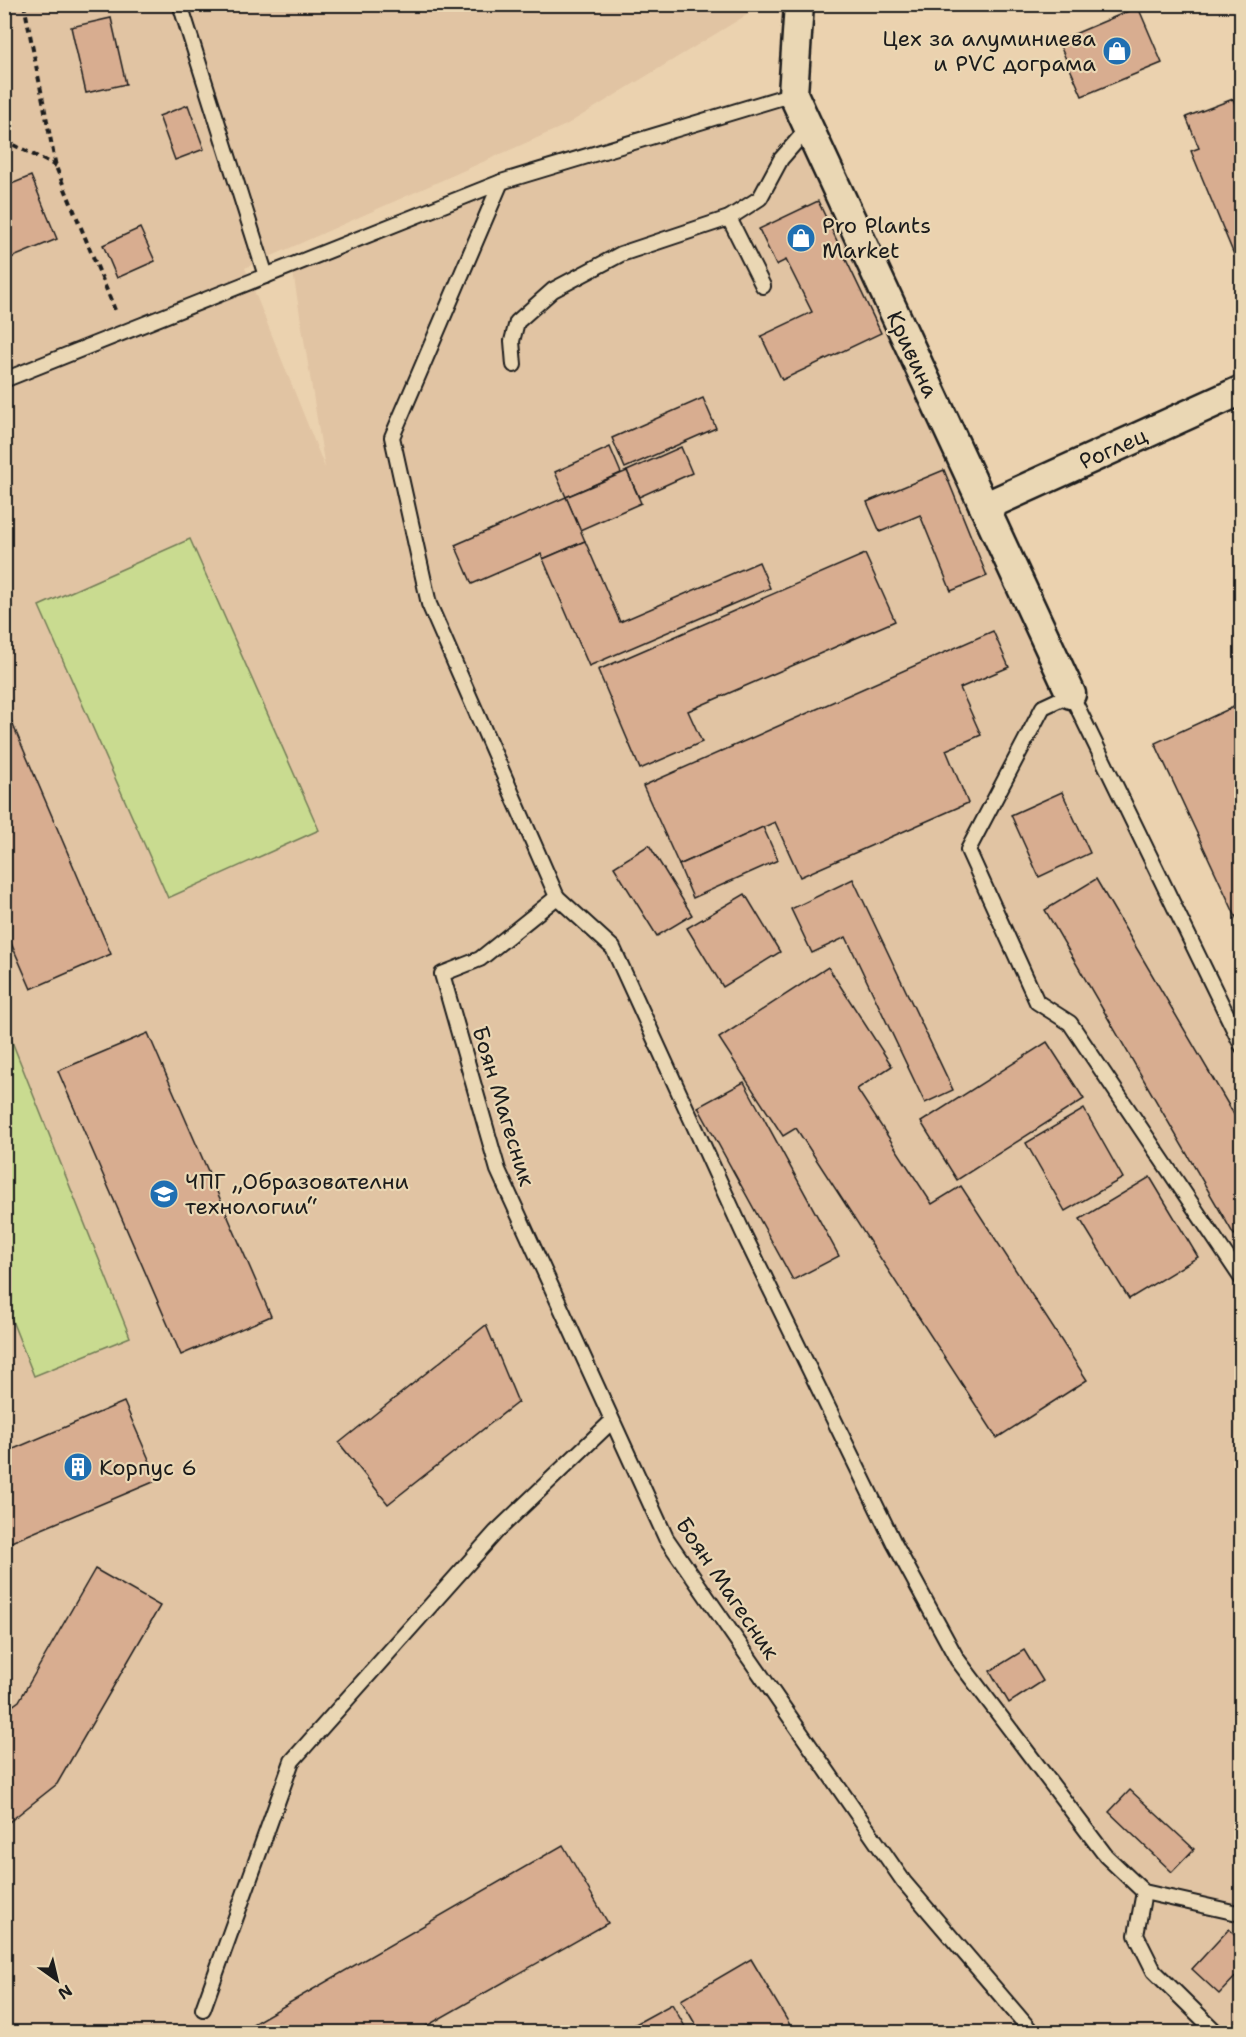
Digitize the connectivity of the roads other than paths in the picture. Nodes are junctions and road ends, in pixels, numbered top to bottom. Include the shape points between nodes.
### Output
1 (180, 4) edge
2 (799, 4) edge
3 (793, 94) junction
4 (808, 128) junction
5 (501, 182) junction
6 (729, 218) junction
7 (266, 276) junction
8 (763, 286) dead end
9 (514, 365) dead end
10 (4, 380) edge
11 (1242, 390) edge
12 (984, 507) junction
13 (1071, 694) junction
14 (557, 897) junction
15 (1242, 1046) edge
16 (1242, 1279) edge
17 (612, 1422) junction
18 (1144, 1892) junction
19 (1242, 1914) edge
20 (203, 2009) dead end
21 (1032, 2032) edge
22 (1216, 2032) edge

1 - 7 lane
2 - 3 street, Кривина
3 - 4 street, Кривина
3 - 5 lane
4 - 6 lane via 781,159 760,198
4 - 12 street, Кривина
5 - 7 lane
5 - 14 lane via 392,437 429,604
6 - 8 lane
6 - 9 lane via 621,254 553,290 517,322 512,340
7 - 10 lane
11 - 12 street, Роглец
12 - 13 street, Кривина
13 - 15 lane
13 - 16 lane via 1043,707 968,850 1037,1002 1070,1023
14 - 17 lane, Боян Магесник via 480,959 442,974 498,1170
14 - 18 lane via 613,948 755,1258 894,1543 957,1659 1106,1856
17 - 20 lane via 496,1532 292,1761
17 - 21 lane, Боян Магесник via 666,1538 904,1882
18 - 19 lane
18 - 22 lane via 1136,1935 1154,1971

